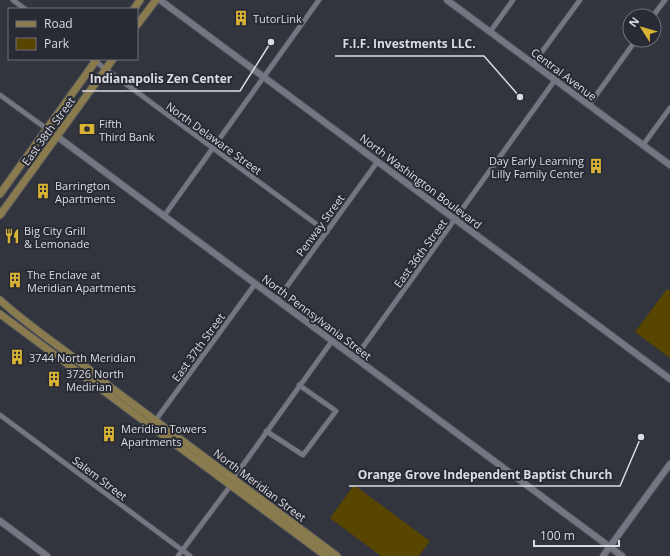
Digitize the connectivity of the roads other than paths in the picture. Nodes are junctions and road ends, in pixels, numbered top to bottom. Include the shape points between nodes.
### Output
1 (13, 0) edge
2 (156, 0) edge
3 (160, 0) edge
4 (312, 0) edge
5 (446, 0) edge
6 (512, 0) edge
7 (580, 0) edge
8 (318, 2) edge
9 (24, 8) edge
10 (138, 25) edge
11 (490, 32) junction
12 (630, 48) edge
13 (95, 60) edge
14 (112, 60) edge
15 (533, 64) junction
16 (106, 69) junction
17 (263, 77) junction
18 (556, 80) junction
19 (0, 94) edge
20 (589, 105) junction
21 (670, 108) edge
22 (47, 129) junction
23 (57, 137) junction
24 (643, 145) junction
25 (212, 148) junction
26 (378, 161) junction
27 (670, 165) edge
28 (0, 194) edge
29 (0, 215) edge
30 (164, 216) junction
31 (455, 219) junction
32 (327, 232) junction
33 (255, 284) junction
34 (0, 300) edge
35 (277, 300) junction
36 (0, 314) edge
37 (332, 341) junction
38 (355, 358) junction
39 (670, 379) edge
40 (300, 385) junction
41 (0, 415) edge
42 (155, 421) junction
43 (266, 431) junction
44 (670, 464) edge
45 (232, 482) junction
46 (0, 521) edge
47 (610, 547) junction
48 (182, 551) junction
49 (47, 556) edge
50 (178, 556) edge
51 (190, 556) edge
52 (326, 556) edge
53 (337, 556) edge
54 (603, 556) edge
55 (622, 556) edge

1 - 9 street
2 - 10 main road
3 - 17 street, North Washington Boulevard
4 - 8 street
5 - 11 street, Central Avenue
6 - 11 street
7 - 15 street
8 - 17 street
11 - 15 street, Central Avenue
12 - 20 street
13 - 16 street, North Delaware Street
13 - 22 main road, East 38th Street
14 - 16 main road, East 38th Street
15 - 18 street, Central Avenue
16 - 23 main road, East 38th Street
16 - 25 street, North Delaware Street
17 - 25 street
17 - 26 street, North Washington Boulevard
18 - 20 street, Central Avenue
18 - 31 street, East 36th Street
19 - 22 street, North Pennsylvania Street
20 - 24 street, Central Avenue
21 - 24 street
22 - 23 street, North Pennsylvania Street
22 - 28 main road, East 38th Street
23 - 29 main road, East 38th Street
23 - 30 street, North Pennsylvania Street
24 - 27 street, Central Avenue
25 - 30 street
25 - 32 street, North Delaware Street
26 - 31 street, North Washington Boulevard
26 - 32 street, Penway Street
30 - 33 street, North Pennsylvania Street
31 - 38 street, East 36th Street
31 - 39 street, North Washington Boulevard
32 - 35 street, Penway Street
33 - 35 street, North Pennsylvania Street
33 - 42 street, East 37th Street
34 - 42 main road, North Meridian Street via 17,316
35 - 37 street, North Pennsylvania Street
36 - 45 main road, North Meridian Street
37 - 38 street, North Pennsylvania Street
37 - 40 street
38 - 47 street, North Pennsylvania Street
40 - 43 street
40 - 43 street via 336,411 319,435 303,455
41 - 48 street, Salem Street
42 - 45 main road, North Meridian Street
43 - 45 street
44 - 47 street
45 - 48 street
45 - 52 main road, North Meridian Street
45 - 53 main road, North Meridian Street
46 - 49 street
47 - 54 street
47 - 55 street, North Pennsylvania Street
48 - 50 street
48 - 51 street, Salem Street

